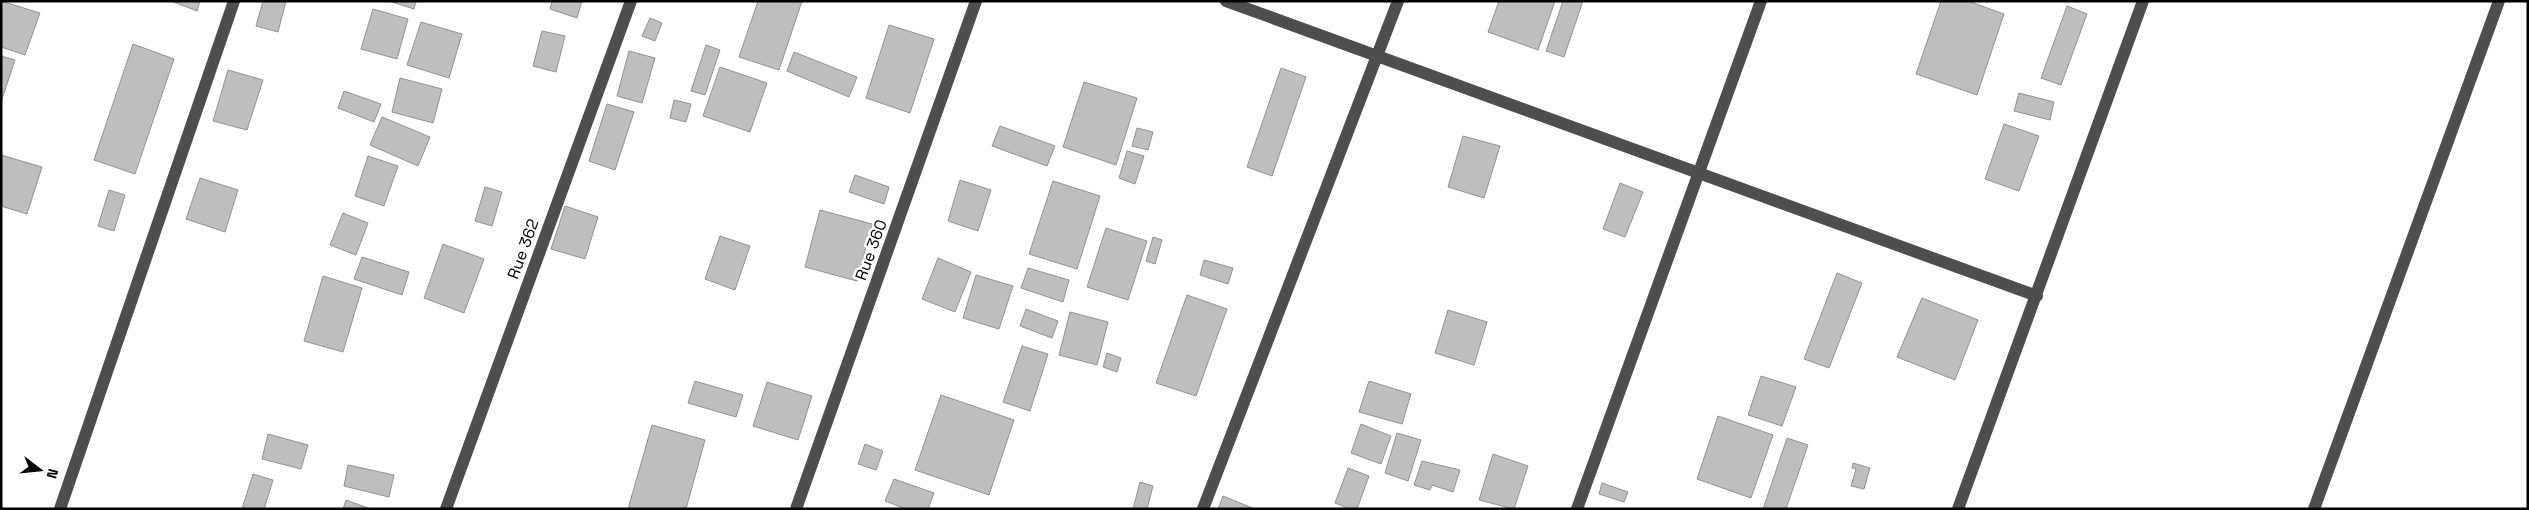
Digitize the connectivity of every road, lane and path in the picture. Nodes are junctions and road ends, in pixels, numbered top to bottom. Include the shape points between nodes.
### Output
1 (234, 1) edge
2 (631, 1) edge
3 (976, 1) edge
4 (1226, 1) edge
5 (1398, 1) edge
6 (1761, 1) edge
7 (2143, 1) edge
8 (2499, 1) edge
9 (1378, 57) junction
10 (1698, 172) junction
11 (2037, 296) junction
12 (60, 509) edge
13 (446, 509) edge
14 (796, 509) edge
15 (1203, 509) edge
16 (1577, 509) edge
17 (1958, 509) edge
18 (2314, 509) edge

1 - 12 street
2 - 13 street, Rue 362
3 - 14 street, Rue 360
4 - 9 street
5 - 9 street
6 - 10 street
7 - 11 street
8 - 18 street
9 - 10 street
9 - 15 street
10 - 11 street
10 - 16 street
11 - 17 street

